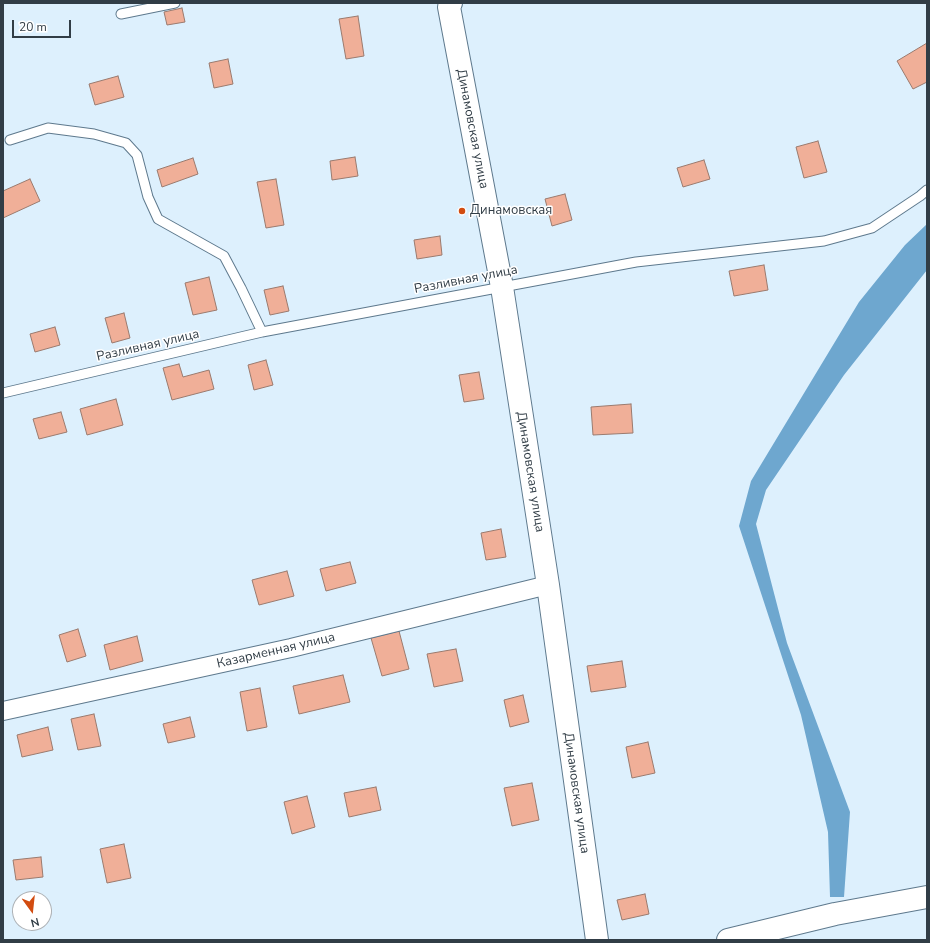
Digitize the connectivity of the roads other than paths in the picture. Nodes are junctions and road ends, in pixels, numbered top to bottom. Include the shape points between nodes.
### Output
1 (175, 3) edge
2 (449, 4) edge
3 (121, 14) dead end
4 (10, 140) dead end
5 (927, 190) edge
6 (502, 287) junction
7 (262, 332) junction
8 (3, 393) edge
9 (548, 585) junction
10 (3, 711) edge
11 (927, 897) edge
12 (596, 940) edge
13 (728, 940) edge

1 - 3 lane
2 - 6 street, Динамовская улица
4 - 7 lane via 48,128 94,134 126,143 138,155 148,197 158,219 224,256
5 - 6 lane, Разливная улица via 872,228 824,242 636,262
6 - 7 lane, Разливная улица
6 - 9 street, Динамовская улица
7 - 8 lane, Разливная улица
9 - 10 street, Казарменная улица via 292,648
9 - 12 street, Динамовская улица
11 - 13 street via 835,914

